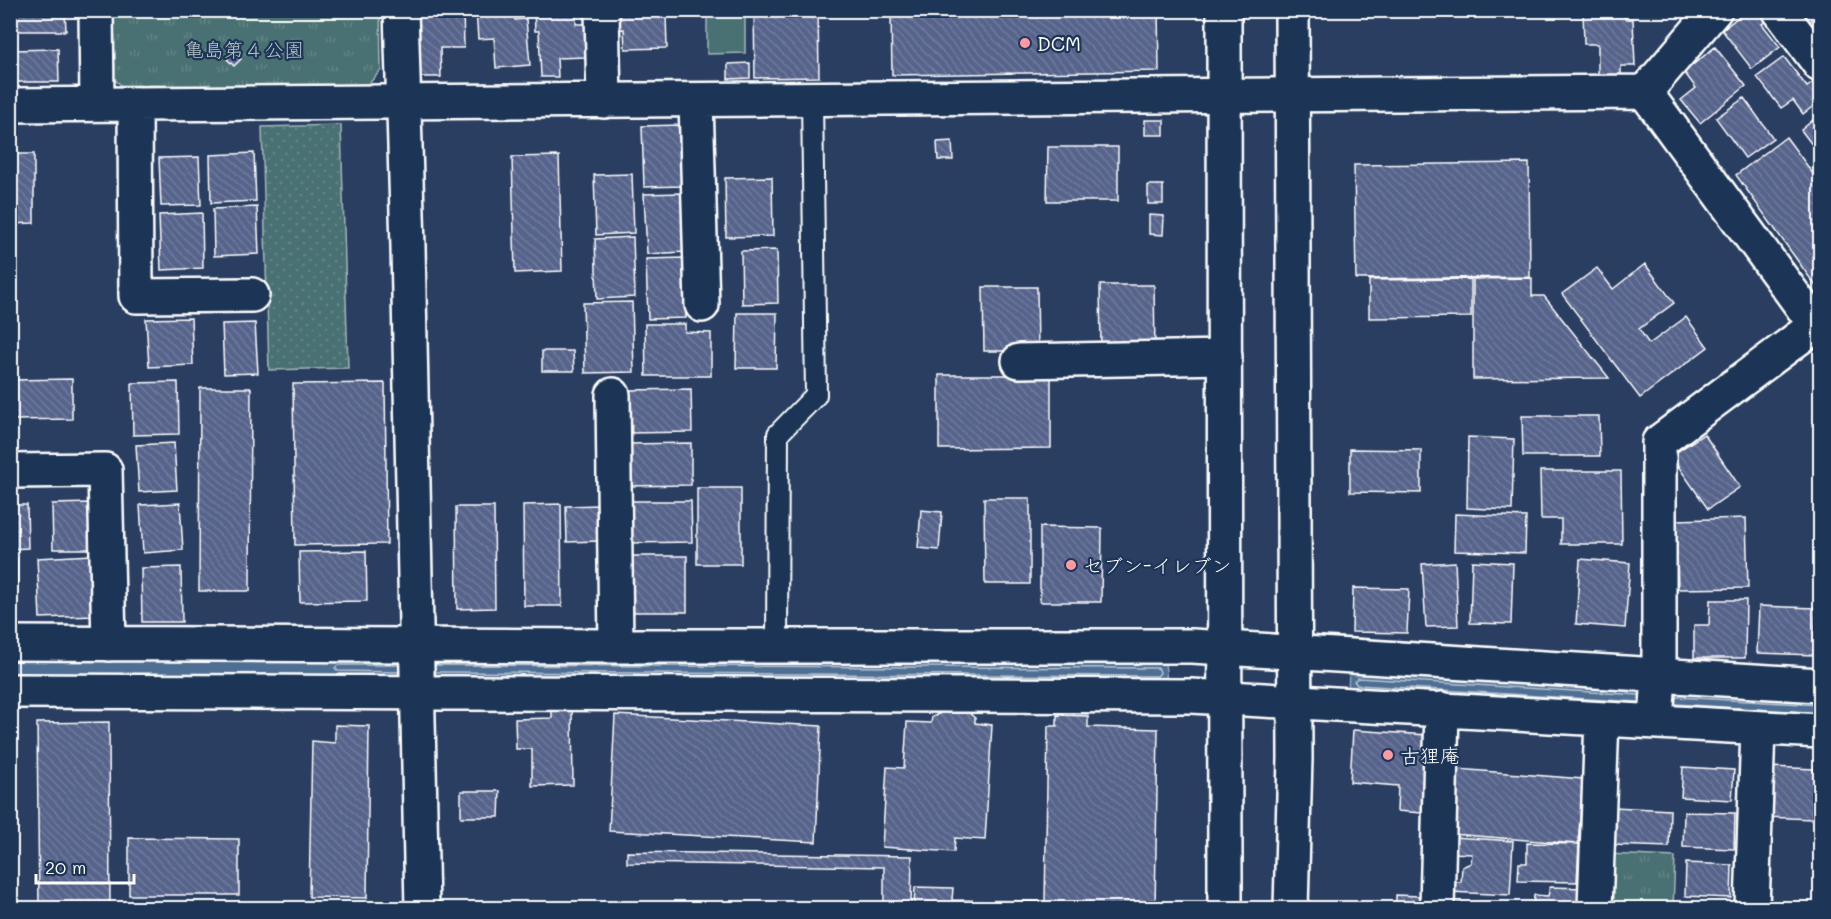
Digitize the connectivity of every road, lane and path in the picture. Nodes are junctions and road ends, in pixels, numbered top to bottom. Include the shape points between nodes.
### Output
1 (96, 10) edge
2 (401, 10) edge
3 (602, 10) edge
4 (1224, 10) edge
5 (1292, 10) edge
6 (1715, 10) edge
7 (1779, 10) edge
8 (1821, 65) edge
9 (1645, 92) junction
10 (1225, 95) junction
11 (1293, 95) junction
12 (812, 99) junction
13 (604, 101) junction
14 (696, 101) junction
15 (403, 103) junction
16 (98, 104) junction
17 (135, 104) junction
18 (10, 105) edge
19 (252, 295) dead end
20 (702, 305) dead end
21 (1818, 328) edge
22 (1225, 357) junction
23 (1019, 362) dead end
24 (614, 395) dead end
25 (10, 471) edge
26 (10, 643) edge
27 (109, 644) junction
28 (777, 645) junction
29 (616, 646) junction
30 (1225, 648) junction
31 (1295, 653) junction
32 (66, 667) junction
33 (416, 669) junction
34 (1821, 685) edge
35 (10, 691) edge
36 (1224, 698) junction
37 (1658, 699) junction
38 (1295, 701) junction
39 (1442, 710) junction
40 (1602, 719) junction
41 (1758, 728) junction
42 (1821, 731) edge
43 (422, 909) edge
44 (1225, 909) edge
45 (1291, 909) edge
46 (1437, 909) edge
47 (1595, 909) edge
48 (1752, 909) edge

1 - 16 street
2 - 15 street
3 - 13 street
4 - 10 street
5 - 11 street
6 - 9 street
7 - 8 street
9 - 11 street
9 - 21 street
10 - 11 street
10 - 12 street
10 - 22 street
11 - 31 street
12 - 14 street
12 - 28 lane via 816,395 778,435
13 - 14 street
13 - 15 street
14 - 20 street
15 - 17 street
15 - 33 street
16 - 17 street
16 - 18 street
17 - 19 street via 136,296
21 - 37 street via 1659,442
22 - 23 street
22 - 30 street
24 - 29 street
25 - 27 street via 105,470
26 - 32 street
27 - 32 street
27 - 33 street
28 - 29 street
28 - 30 street
29 - 33 street
30 - 31 street
30 - 36 street
31 - 37 street
31 - 38 street
32 - 33 street
32 - 35 street
33 - 36 street
33 - 43 street
34 - 37 street
36 - 38 street
36 - 44 street
37 - 40 street
37 - 41 street
38 - 39 street
38 - 45 street
39 - 40 street
39 - 46 street
40 - 47 street
41 - 42 street
41 - 48 street

